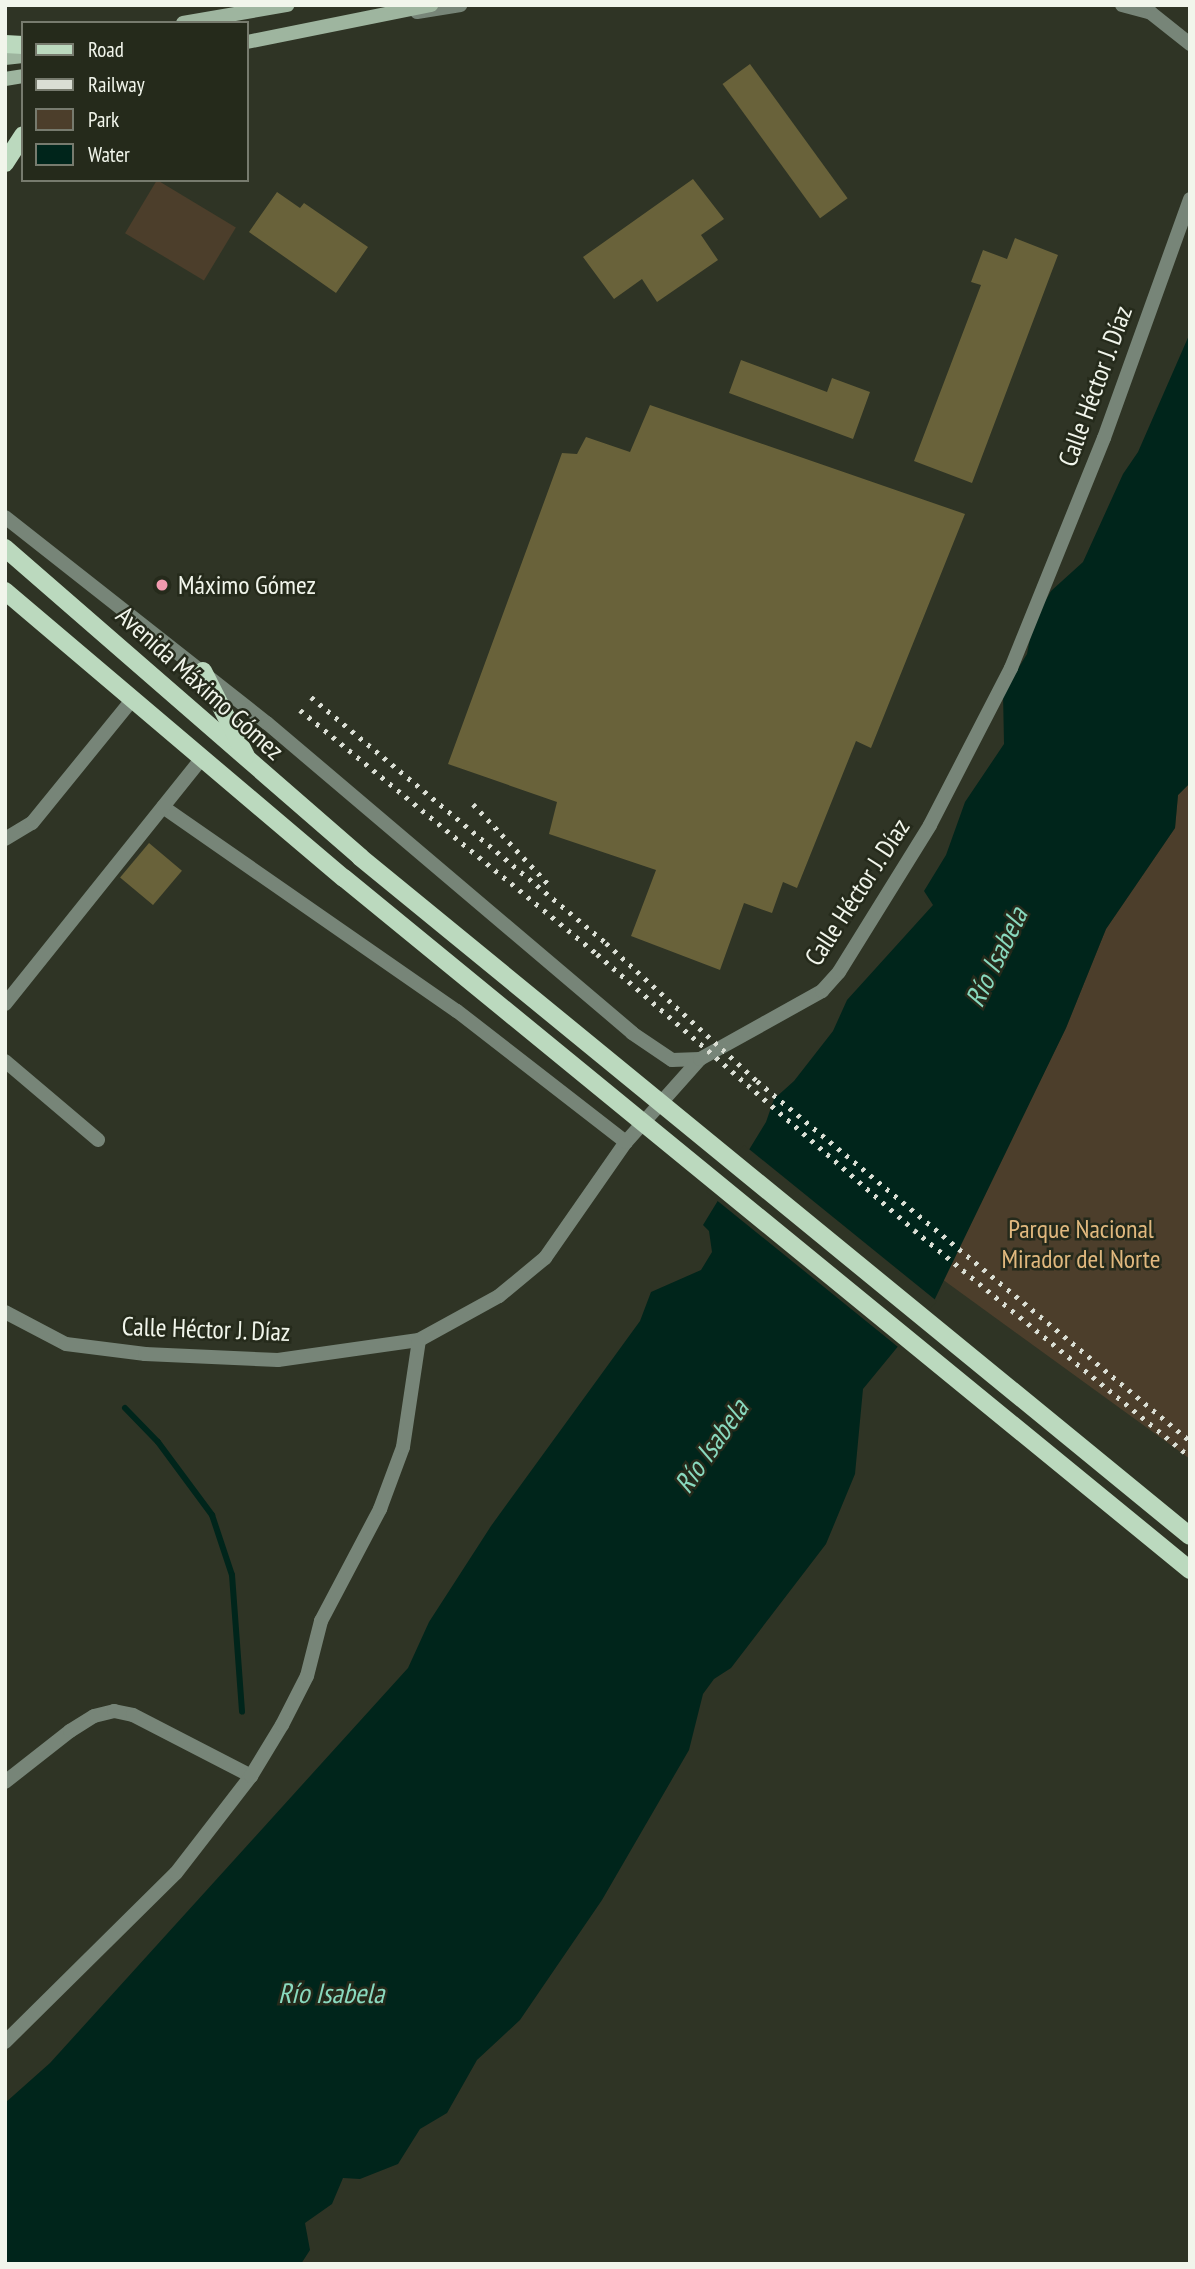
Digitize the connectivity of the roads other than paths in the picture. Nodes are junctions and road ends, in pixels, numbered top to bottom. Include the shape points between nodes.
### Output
1 (287, 5) edge
2 (431, 5) edge
3 (460, 5) edge
4 (1122, 5) edge
5 (395, 16) junction
6 (195, 21) edge
7 (248, 42) edge
8 (1190, 44) edge
9 (21, 138) edge
10 (5, 163) edge
11 (1190, 199) edge
12 (5, 517) edge
13 (5, 548) edge
14 (5, 591) edge
15 (203, 671) junction
16 (132, 700) junction
17 (201, 759) junction
18 (251, 765) junction
19 (163, 807) junction
20 (5, 839) edge
21 (5, 1004) edge
22 (700, 1059) junction
23 (5, 1061) edge
24 (98, 1140) dead end
25 (626, 1142) junction
26 (5, 1312) edge
27 (419, 1340) junction
28 (1190, 1536) edge
29 (1190, 1570) edge
30 (251, 1776) junction
31 (5, 1782) edge
32 (5, 2042) edge

1 - 6 main road
2 - 5 main road
3 - 5 street
4 - 8 street via 1151,13
5 - 7 main road
9 - 10 main road
11 - 22 street, Calle Héctor J. Díaz via 1104,438 1011,668 930,825 839,972 822,990
12 - 15 street
13 - 18 main road, Avenida Máximo Gómez
14 - 16 main road, Avenida Máximo Gómez
15 - 18 main road
15 - 22 street via 632,1033 672,1060
16 - 17 main road, Avenida Máximo Gómez
16 - 20 street via 32,823
17 - 19 street
17 - 29 main road, Avenida Máximo Gómez, bridge
18 - 28 main road, Avenida Máximo Gómez, bridge
19 - 21 street
19 - 25 street via 457,1011
22 - 25 street, Calle Héctor J. Díaz
23 - 24 street
25 - 27 street, Calle Héctor J. Díaz via 545,1258 499,1296
26 - 27 street, Calle Héctor J. Díaz via 66,1344 145,1354 278,1360
27 - 30 street via 403,1447 380,1508 321,1621 307,1676
30 - 31 street via 133,1715 114,1711 94,1716 70,1731
30 - 32 street via 176,1873

